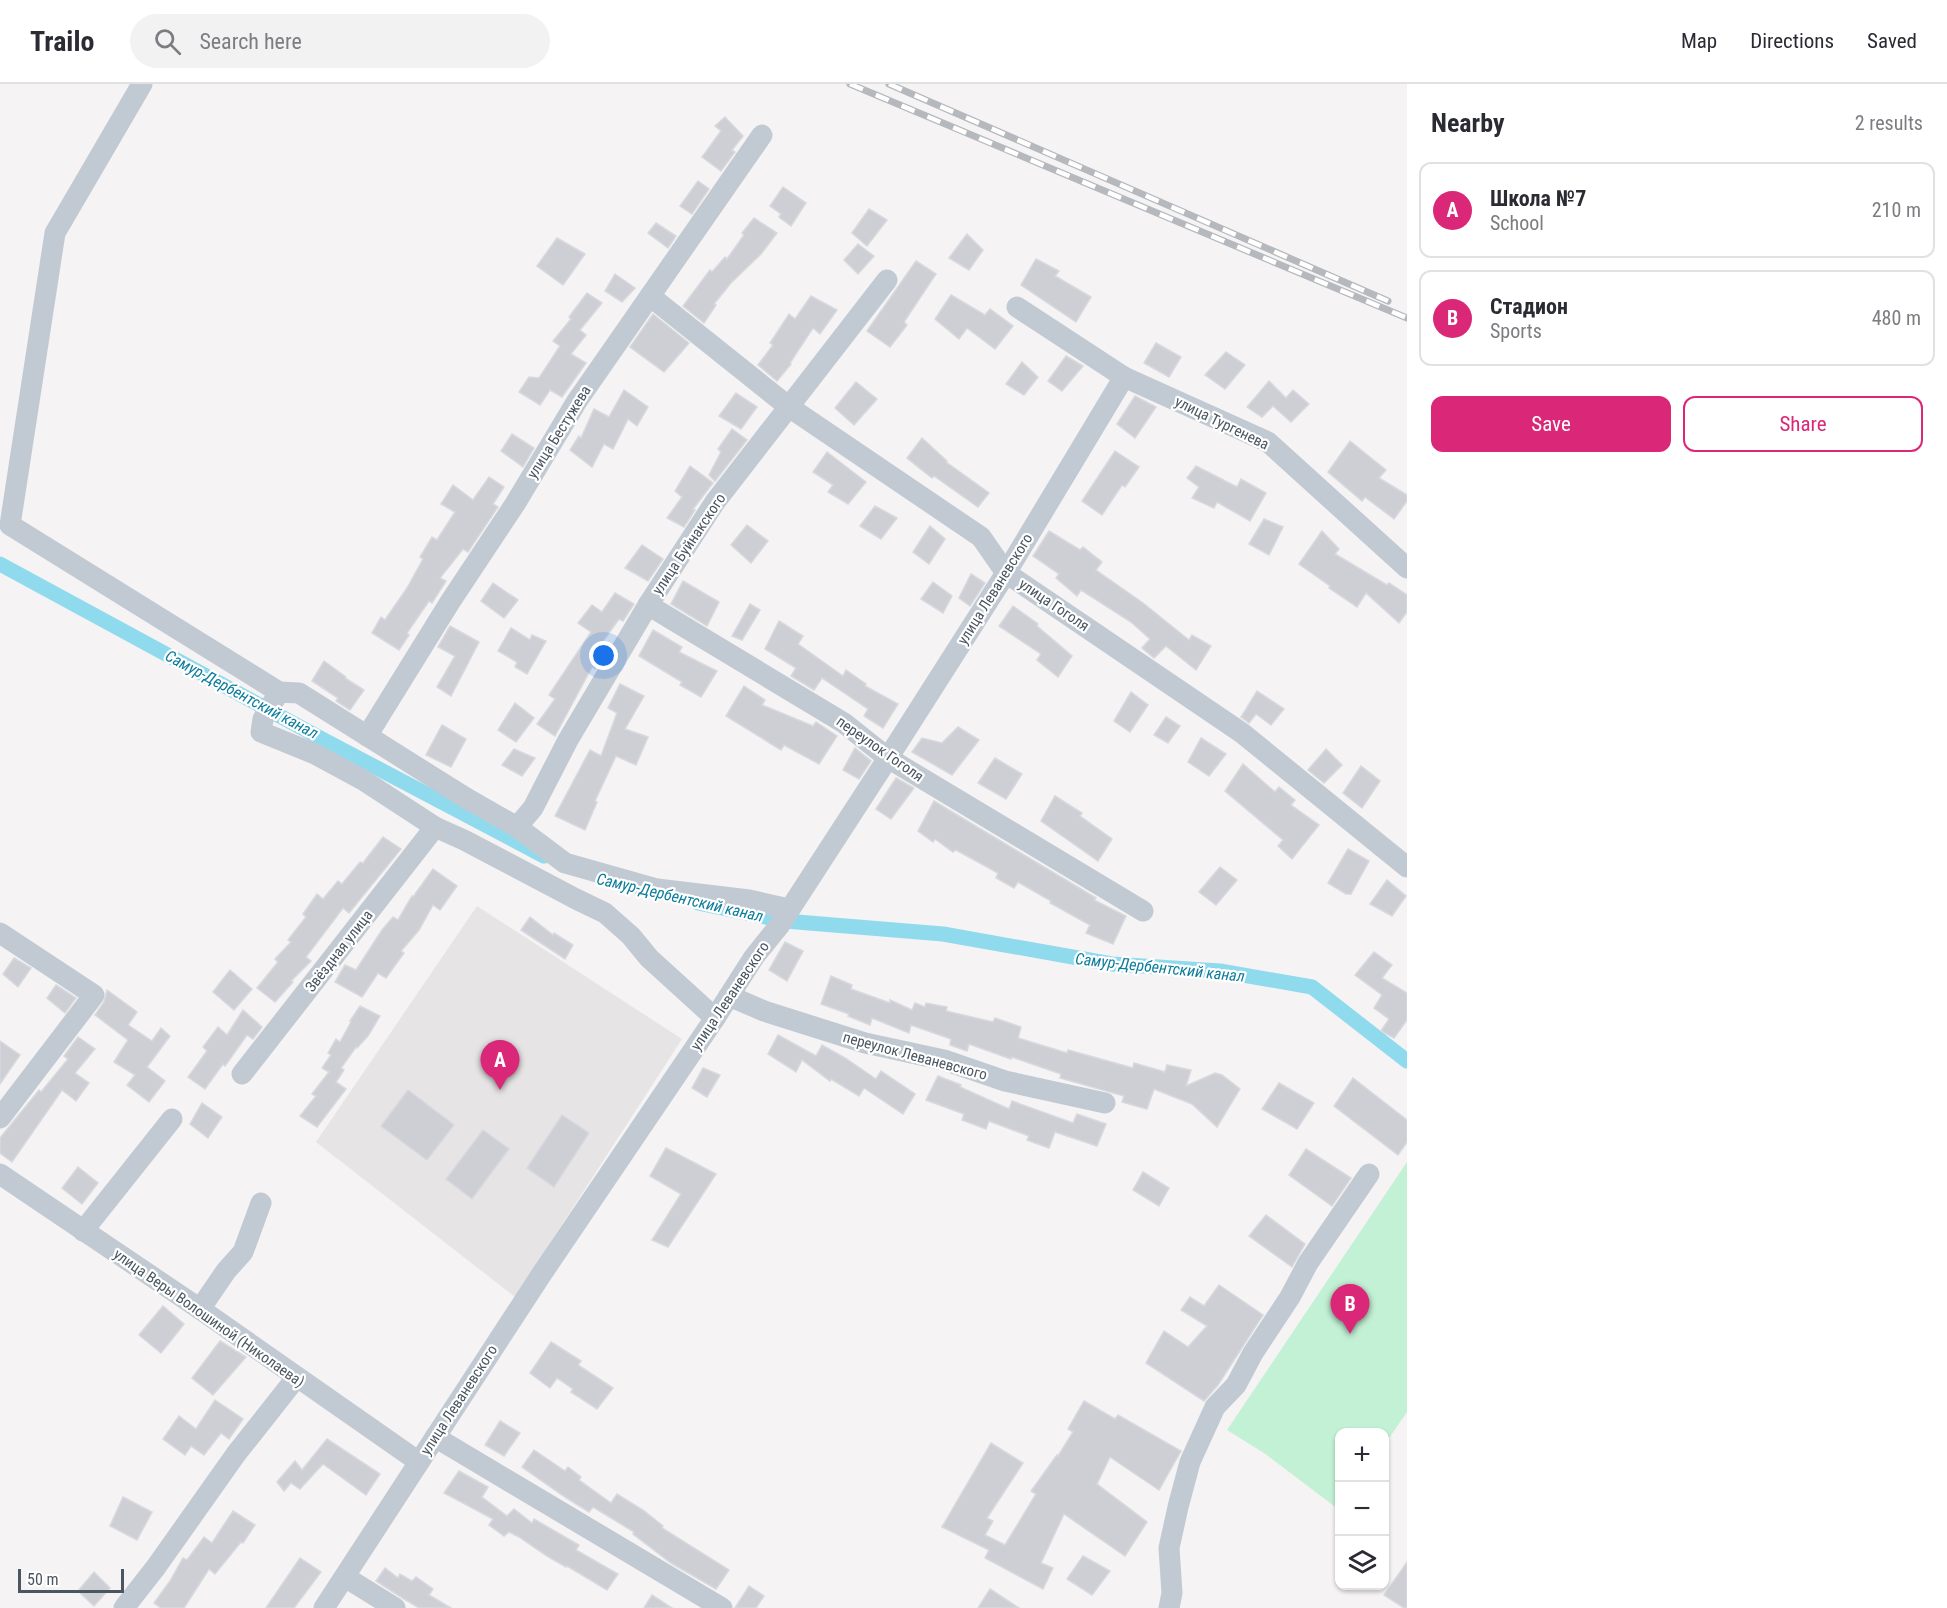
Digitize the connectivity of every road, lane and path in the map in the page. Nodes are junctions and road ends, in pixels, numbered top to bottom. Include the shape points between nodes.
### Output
1 (142, 84) edge
2 (762, 135) dead end
3 (887, 280) dead end
4 (650, 296) junction
5 (1017, 307) dead end
6 (1124, 377) junction
7 (789, 407) junction
8 (5, 522) edge
9 (1407, 567) edge
10 (1006, 573) junction
11 (648, 605) junction
12 (277, 696) junction
13 (367, 736) junction
14 (888, 758) junction
15 (435, 827) junction
16 (517, 827) junction
17 (1407, 867) edge
18 (1143, 911) dead end
19 (785, 917) junction
20 (0, 933) edge
21 (729, 996) junction
22 (715, 1018) junction
23 (242, 1074) dead end
24 (1105, 1103) dead end
25 (0, 1118) edge
26 (172, 1119) dead end
27 (0, 1174) edge
28 (1369, 1174) dead end
29 (261, 1203) dead end
30 (83, 1231) junction
31 (200, 1310) junction
32 (296, 1378) junction
33 (435, 1437) junction
34 (419, 1462) junction
35 (345, 1576) junction
36 (124, 1608) edge
37 (324, 1608) edge
38 (395, 1608) edge
39 (722, 1608) edge
40 (1169, 1608) edge

1 - 8 street via 55,233
2 - 4 street, улица Бестужева
3 - 7 street, улица Буйнакского
4 - 7 street, улица Гоголя
4 - 13 street, улица Бестужева via 577,401
5 - 6 street, улица Тургенева
6 - 9 street, улица Тургенева via 1268,442
6 - 10 street, улица Леваневского
7 - 10 street, улица Гоголя via 981,537
7 - 11 street, улица Буйнакского via 715,502
8 - 12 street
10 - 14 street, улица Леваневского
10 - 17 street, улица Гоголя via 1242,733
11 - 14 street, переулок Гоголя via 844,723
11 - 16 street, улица Буйнакского via 568,740 533,808
12 - 13 street via 298,693
12 - 15 street via 263,719 261,732 315,754 363,780
13 - 16 street
14 - 18 street, переулок Гоголя
14 - 19 street, улица Леваневского
15 - 22 street via 605,913
15 - 23 street, Звёздная улица
16 - 19 street via 566,863 657,889 749,900
19 - 21 street, улица Леваневского
20 - 25 street via 94,995
21 - 22 street, улица Леваневского
21 - 24 street, переулок Леваневского via 865,1043
22 - 33 street, улица Леваневского
26 - 30 street
27 - 30 street, улица Веры Волошиной (Николаева)
28 - 40 street via 1308,1263 1236,1385 1215,1407 1190,1462 1178,1506 1169,1548
29 - 31 street via 243,1252
30 - 31 street, улица Веры Волошиной (Николаева)
31 - 32 street, улица Веры Волошиной (Николаева)
32 - 34 street, улица Веры Волошиной (Николаева)
32 - 36 street
33 - 34 street, улица Леваневского
33 - 39 street
34 - 35 street, улица Леваневского
35 - 37 street, улица Леваневского
35 - 38 street

